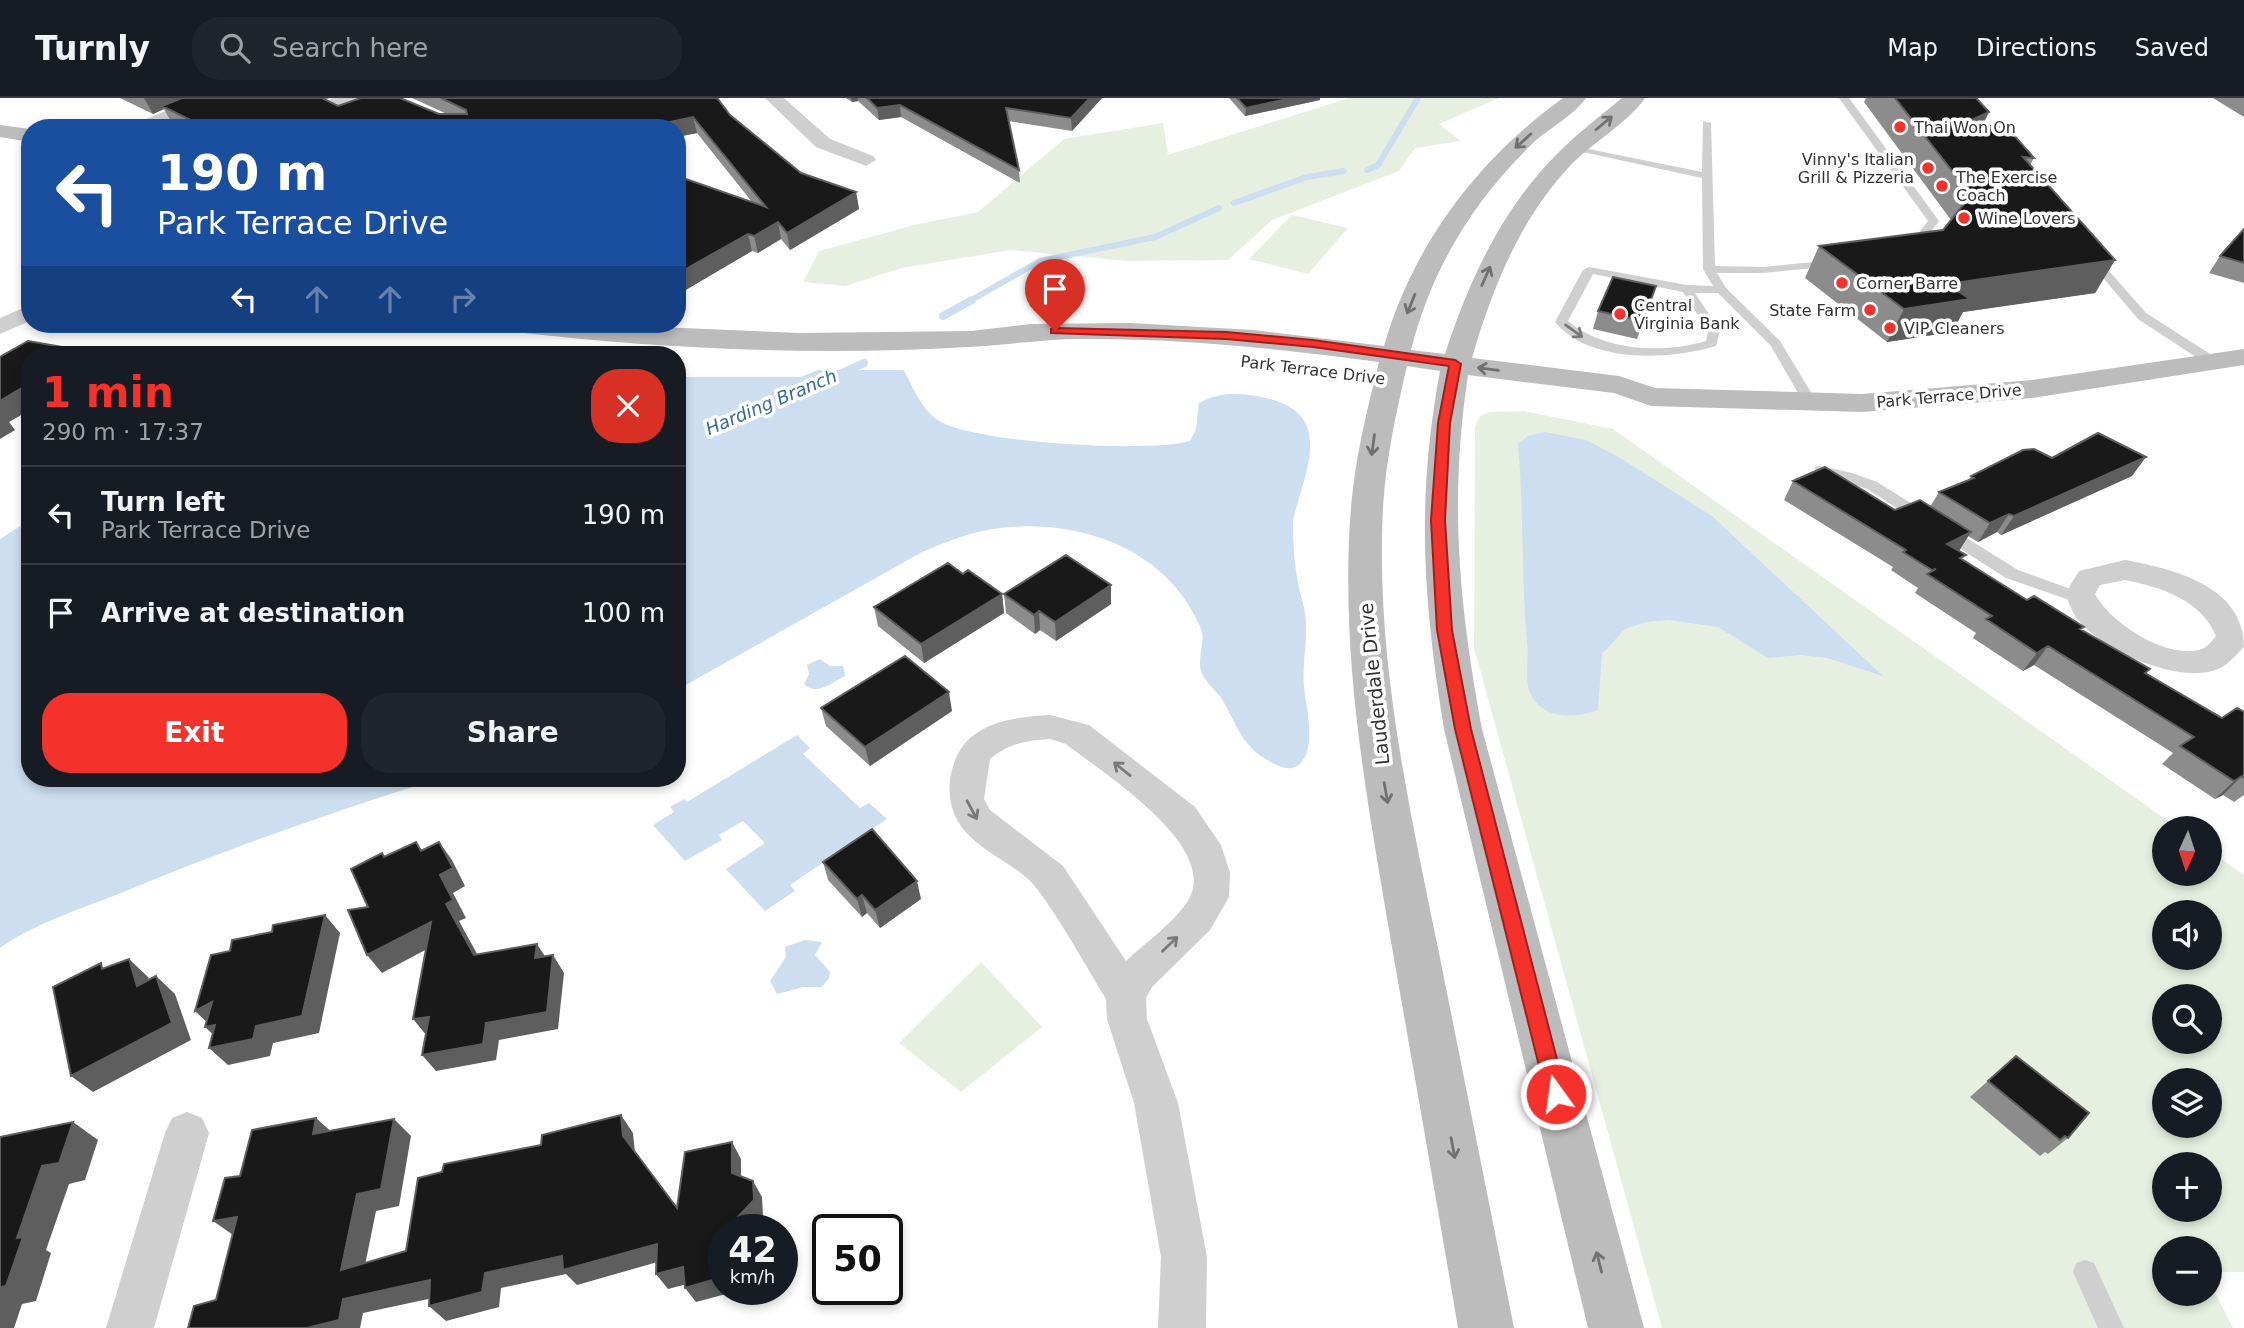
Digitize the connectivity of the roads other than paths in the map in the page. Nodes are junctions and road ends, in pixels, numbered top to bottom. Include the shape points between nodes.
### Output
1 (212, 98) edge
2 (350, 98) edge
3 (774, 98) edge
4 (1576, 98) edge
5 (1635, 98) edge
6 (1844, 98) edge
7 (395, 100) edge
8 (157, 119) edge
9 (1706, 123) dead end
10 (0, 131) edge
11 (21, 134) edge
12 (1574, 149) junction
13 (866, 160) dead end
14 (1707, 176) junction
15 (2079, 243) edge
16 (1894, 256) edge
17 (1842, 262) edge
18 (1709, 269) junction
19 (1687, 289) junction
20 (1721, 290) junction
21 (21, 316) edge
22 (0, 327) edge
23 (586, 333) edge
24 (2244, 357) edge
25 (2213, 362) junction
26 (1391, 367) junction
27 (1453, 376) junction
28 (1811, 404) junction
29 (1820, 470) edge
30 (2078, 598) junction
31 (2236, 656) edge
32 (1126, 996) junction
33 (187, 1133) dead end
34 (2085, 1272) dead end
35 (131, 1328) edge
36 (1182, 1328) edge
37 (1486, 1328) edge
38 (1616, 1328) edge
39 (2111, 1328) edge

1 - 8 street
2 - 7 street via 327,106 344,114
3 - 13 street via 823,143
4 -> 26 main road, Lauderdale Drive via 1502,160 1458,214 1412,300
12 -> 5 main road
6 - 16 lane via 1934,221 1907,255
9 - 14 lane
10 - 11 main road
12 - 14 lane
27 -> 12 main road via 1475,300 1493,259 1526,205
14 - 18 lane
15 - 25 lane via 2141,316
17 - 18 lane via 1763,270
18 - 20 lane
19 -> 19 lane via 1589,270 1561,322 1587,341 1620,348 1694,351 1712,343 1714,331
19 - 20 lane
20 - 28 lane via 1776,344
21 - 22 street
23 - 26 main road, Park Terrace Drive via 702,341 971,339
24 - 25 main road, Park Terrace Drive
25 - 28 main road, Park Terrace Drive via 1930,400
26 - 27 main road, Park Terrace Drive
26 -> 37 main road, Lauderdale Drive via 1376,424 1367,487 1364,572 1368,656 1382,767
27 - 28 main road, Park Terrace Drive via 1542,402 1625,409 1651,397
38 -> 27 main road via 1451,671 1439,575 1438,520 1444,423
29 - 30 lane via 1850,474 2013,574
30 - 31 street via 2099,626 2144,651 2194,661
30 - 31 street via 2079,586 2088,576 2103,571 2149,574 2175,583 2198,595 2229,624
32 -> 32 street via 1138,975 1196,919 1210,897 1211,873 1203,845 1182,817 1077,734 1051,727 1019,729 993,738 974,753 966,799 977,820 1050,877
32 - 36 street via 1127,1019 1156,1103 1184,1257
33 - 35 street
34 - 39 lane

